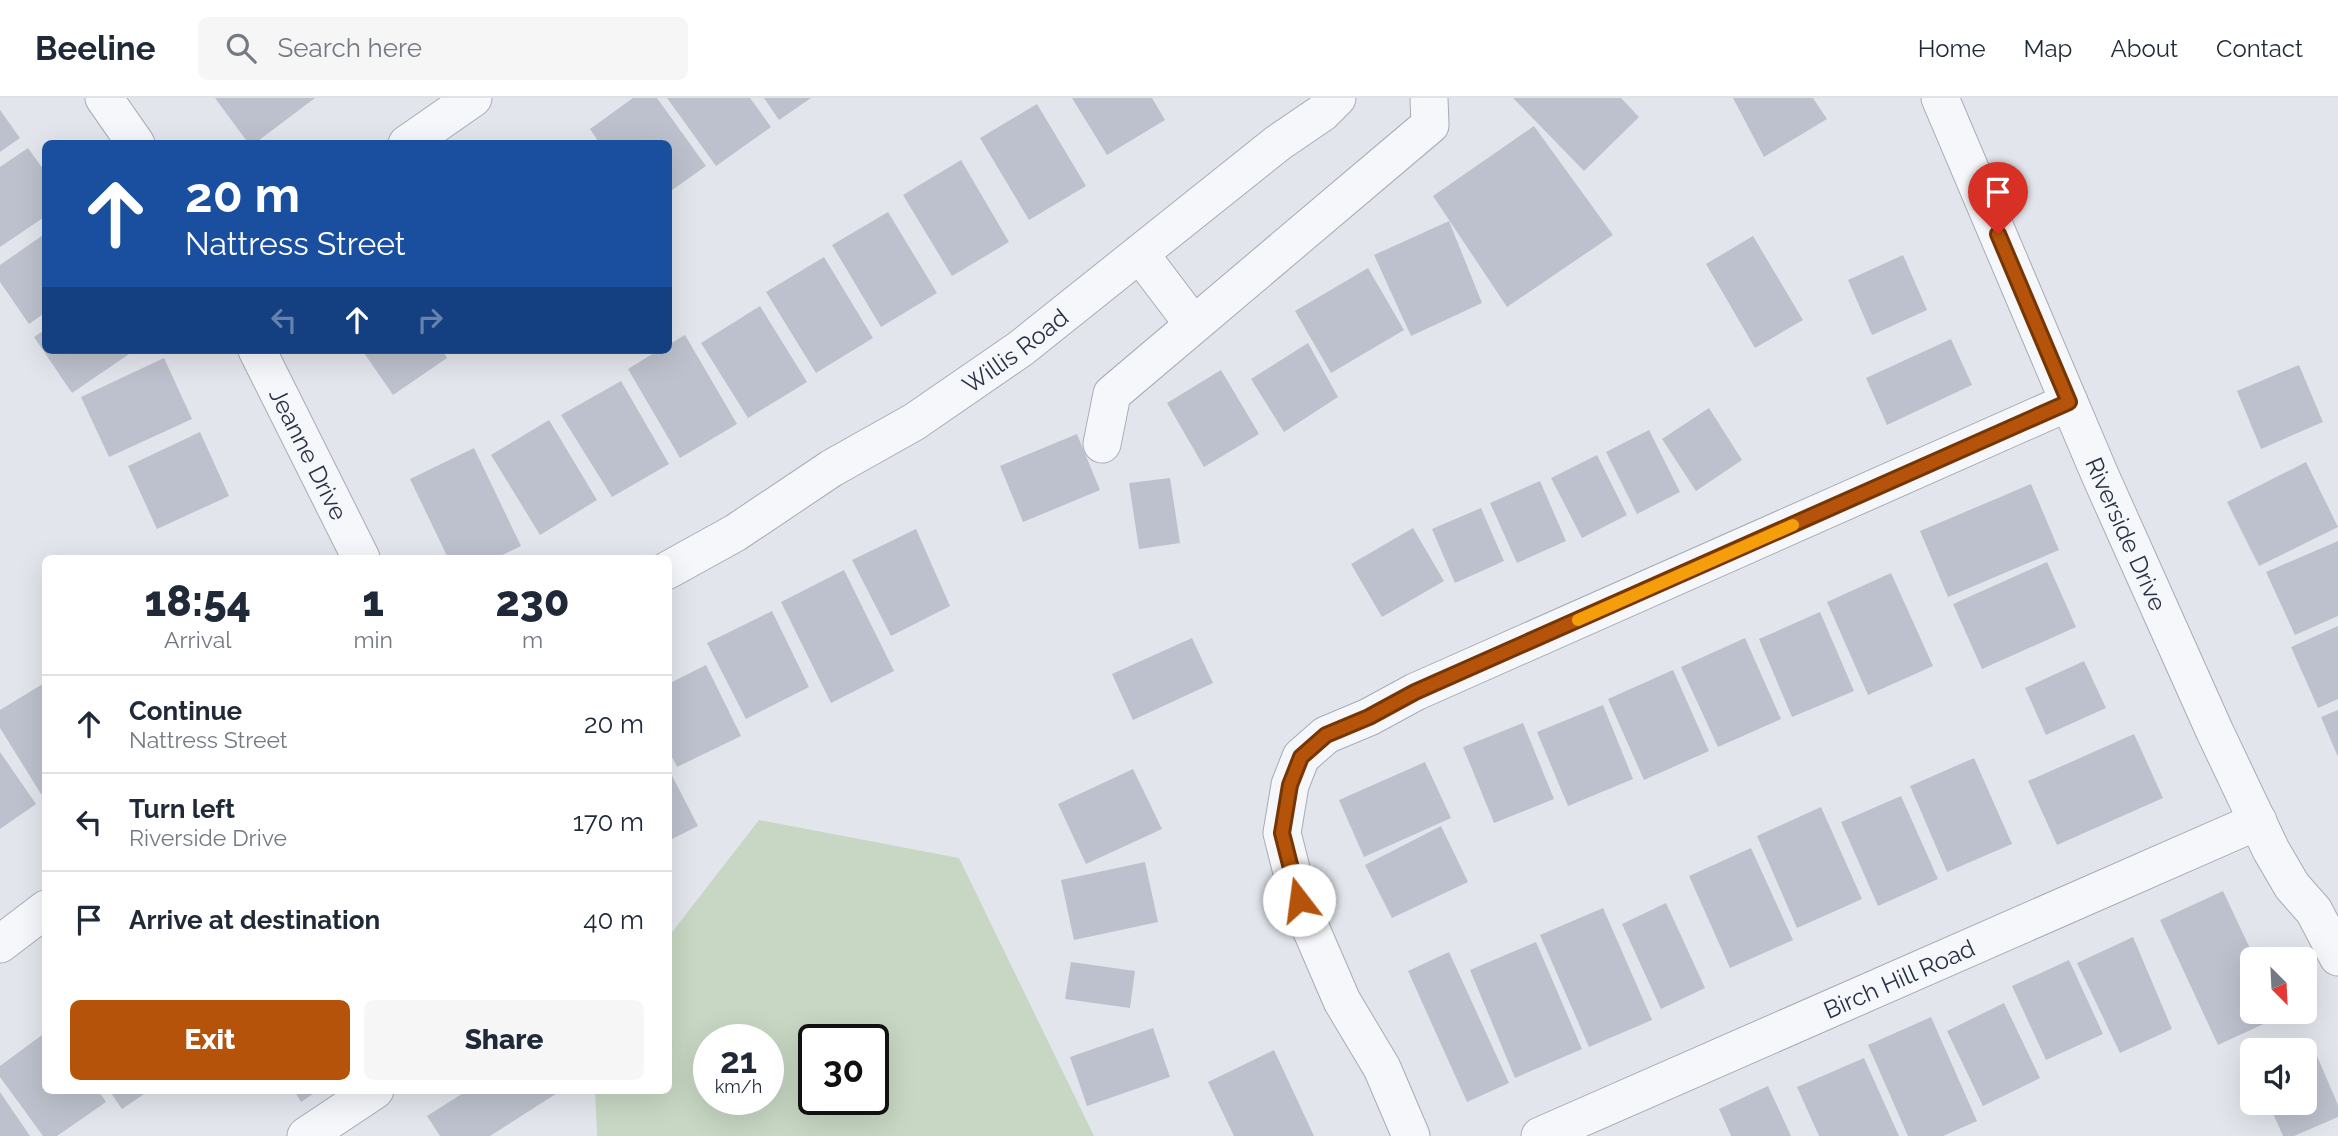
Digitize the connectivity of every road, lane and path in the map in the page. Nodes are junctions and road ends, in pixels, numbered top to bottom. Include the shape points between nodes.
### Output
1 (104, 98) edge
2 (473, 98) edge
3 (1337, 98) edge
4 (1429, 98) edge
5 (1940, 98) edge
6 (133, 140) edge
7 (413, 140) edge
8 (1140, 254) junction
9 (1194, 324) junction
10 (259, 354) edge
11 (2069, 402) junction
12 (1101, 443) dead end
13 (360, 555) edge
14 (672, 568) edge
15 (2259, 821) junction
16 (42, 912) edge
17 (0, 944) edge
18 (2338, 957) edge
19 (369, 1094) edge
20 (306, 1136) edge
21 (1411, 1136) edge
22 (1540, 1136) edge

1 - 6 street
2 - 7 street
3 - 8 street, Willis Road
4 - 9 street via 1430,125
5 - 11 street, Riverside Drive
8 - 9 street
8 - 14 street, Willis Road via 1020,349 914,422
9 - 12 street via 1112,394
10 - 13 street, Jeanne Drive
11 - 15 street, Riverside Drive
11 - 21 street via 1415,692 1326,735 1301,757 1290,785 1282,833 1299,900 1342,1001 1382,1068
15 - 18 street, Riverside Drive via 2271,850 2292,886 2314,911
15 - 22 street, Birch Hill Road
16 - 17 street
19 - 20 street

